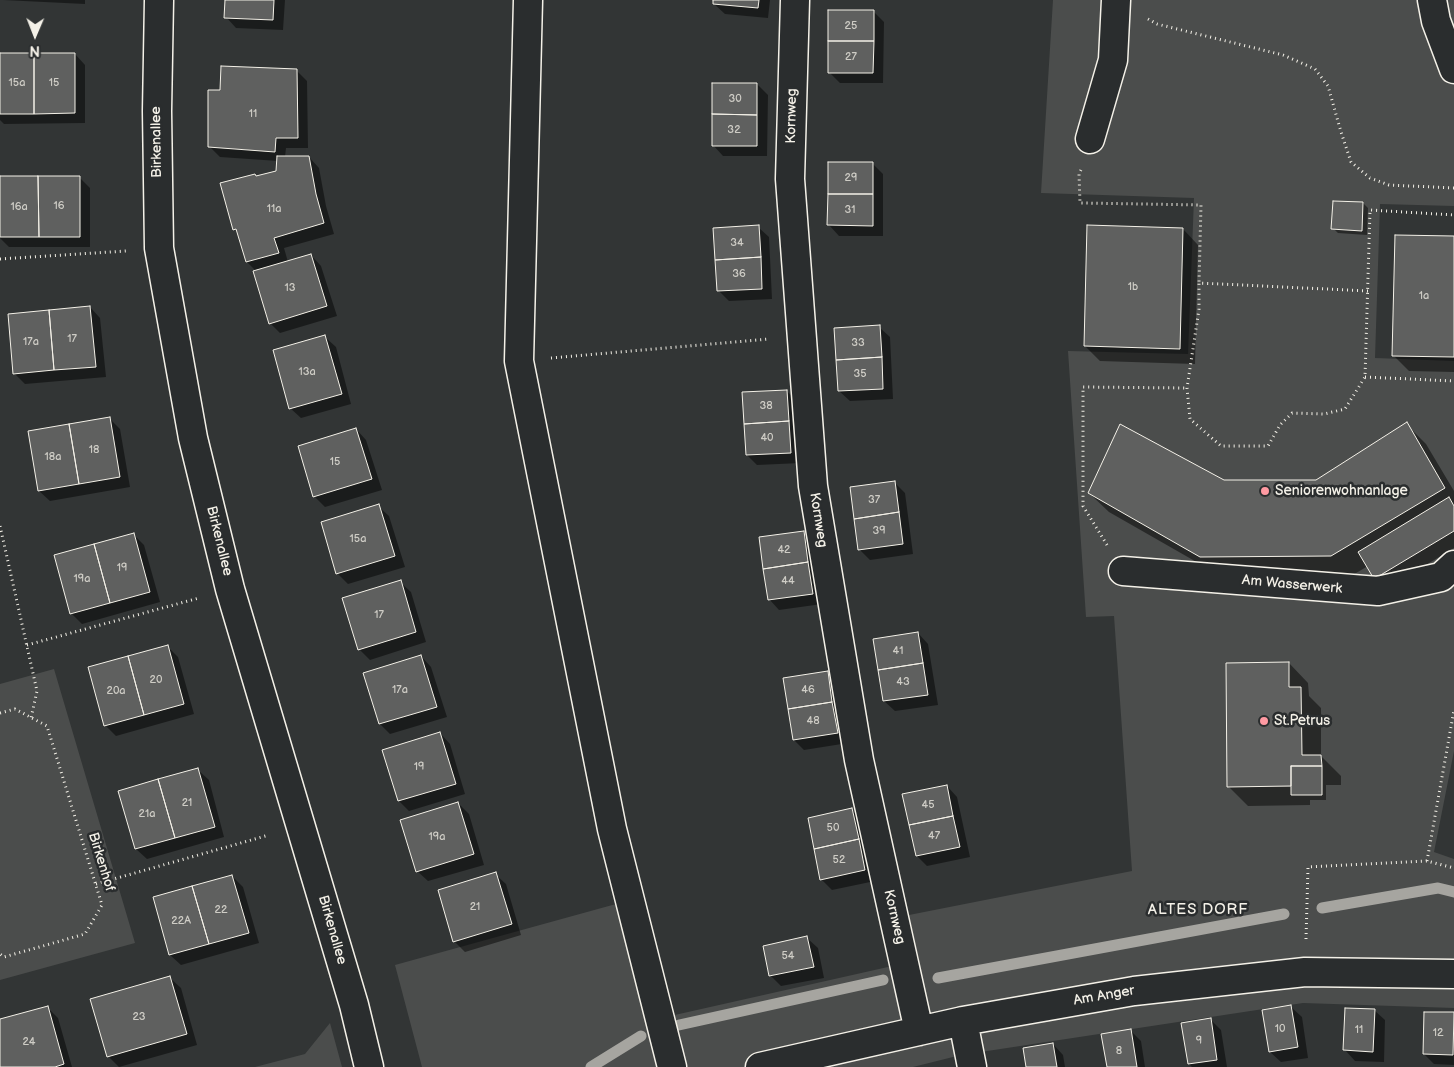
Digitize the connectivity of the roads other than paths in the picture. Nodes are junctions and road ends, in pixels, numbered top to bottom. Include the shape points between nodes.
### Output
1 (159, 0) edge
2 (528, 0) edge
3 (795, 0) edge
4 (1116, 0) edge
5 (1432, 0) edge
6 (1454, 69) edge
7 (1090, 139) road end
8 (1454, 565) edge
9 (1124, 571) road end
10 (1454, 974) edge
11 (963, 1021) junction
12 (919, 1030) junction
13 (369, 1067) edge
14 (672, 1067) edge
15 (760, 1067) edge
16 (972, 1067) edge

1 - 13 street, Birkenallee via 159,248 192,438 230,589 302,826
2 - 14 street via 519,361 612,829
3 - 12 street, Kornweg via 790,179 813,486 858,760
4 - 7 street via 1112,60
5 - 6 street via 1436,21
8 - 9 street, Am Wasserwerk via 1441,576 1378,592
10 - 11 street, Am Anger via 1305,972 1134,991
11 - 12 street, Am Anger
11 - 16 street
12 - 15 street, Am Anger

